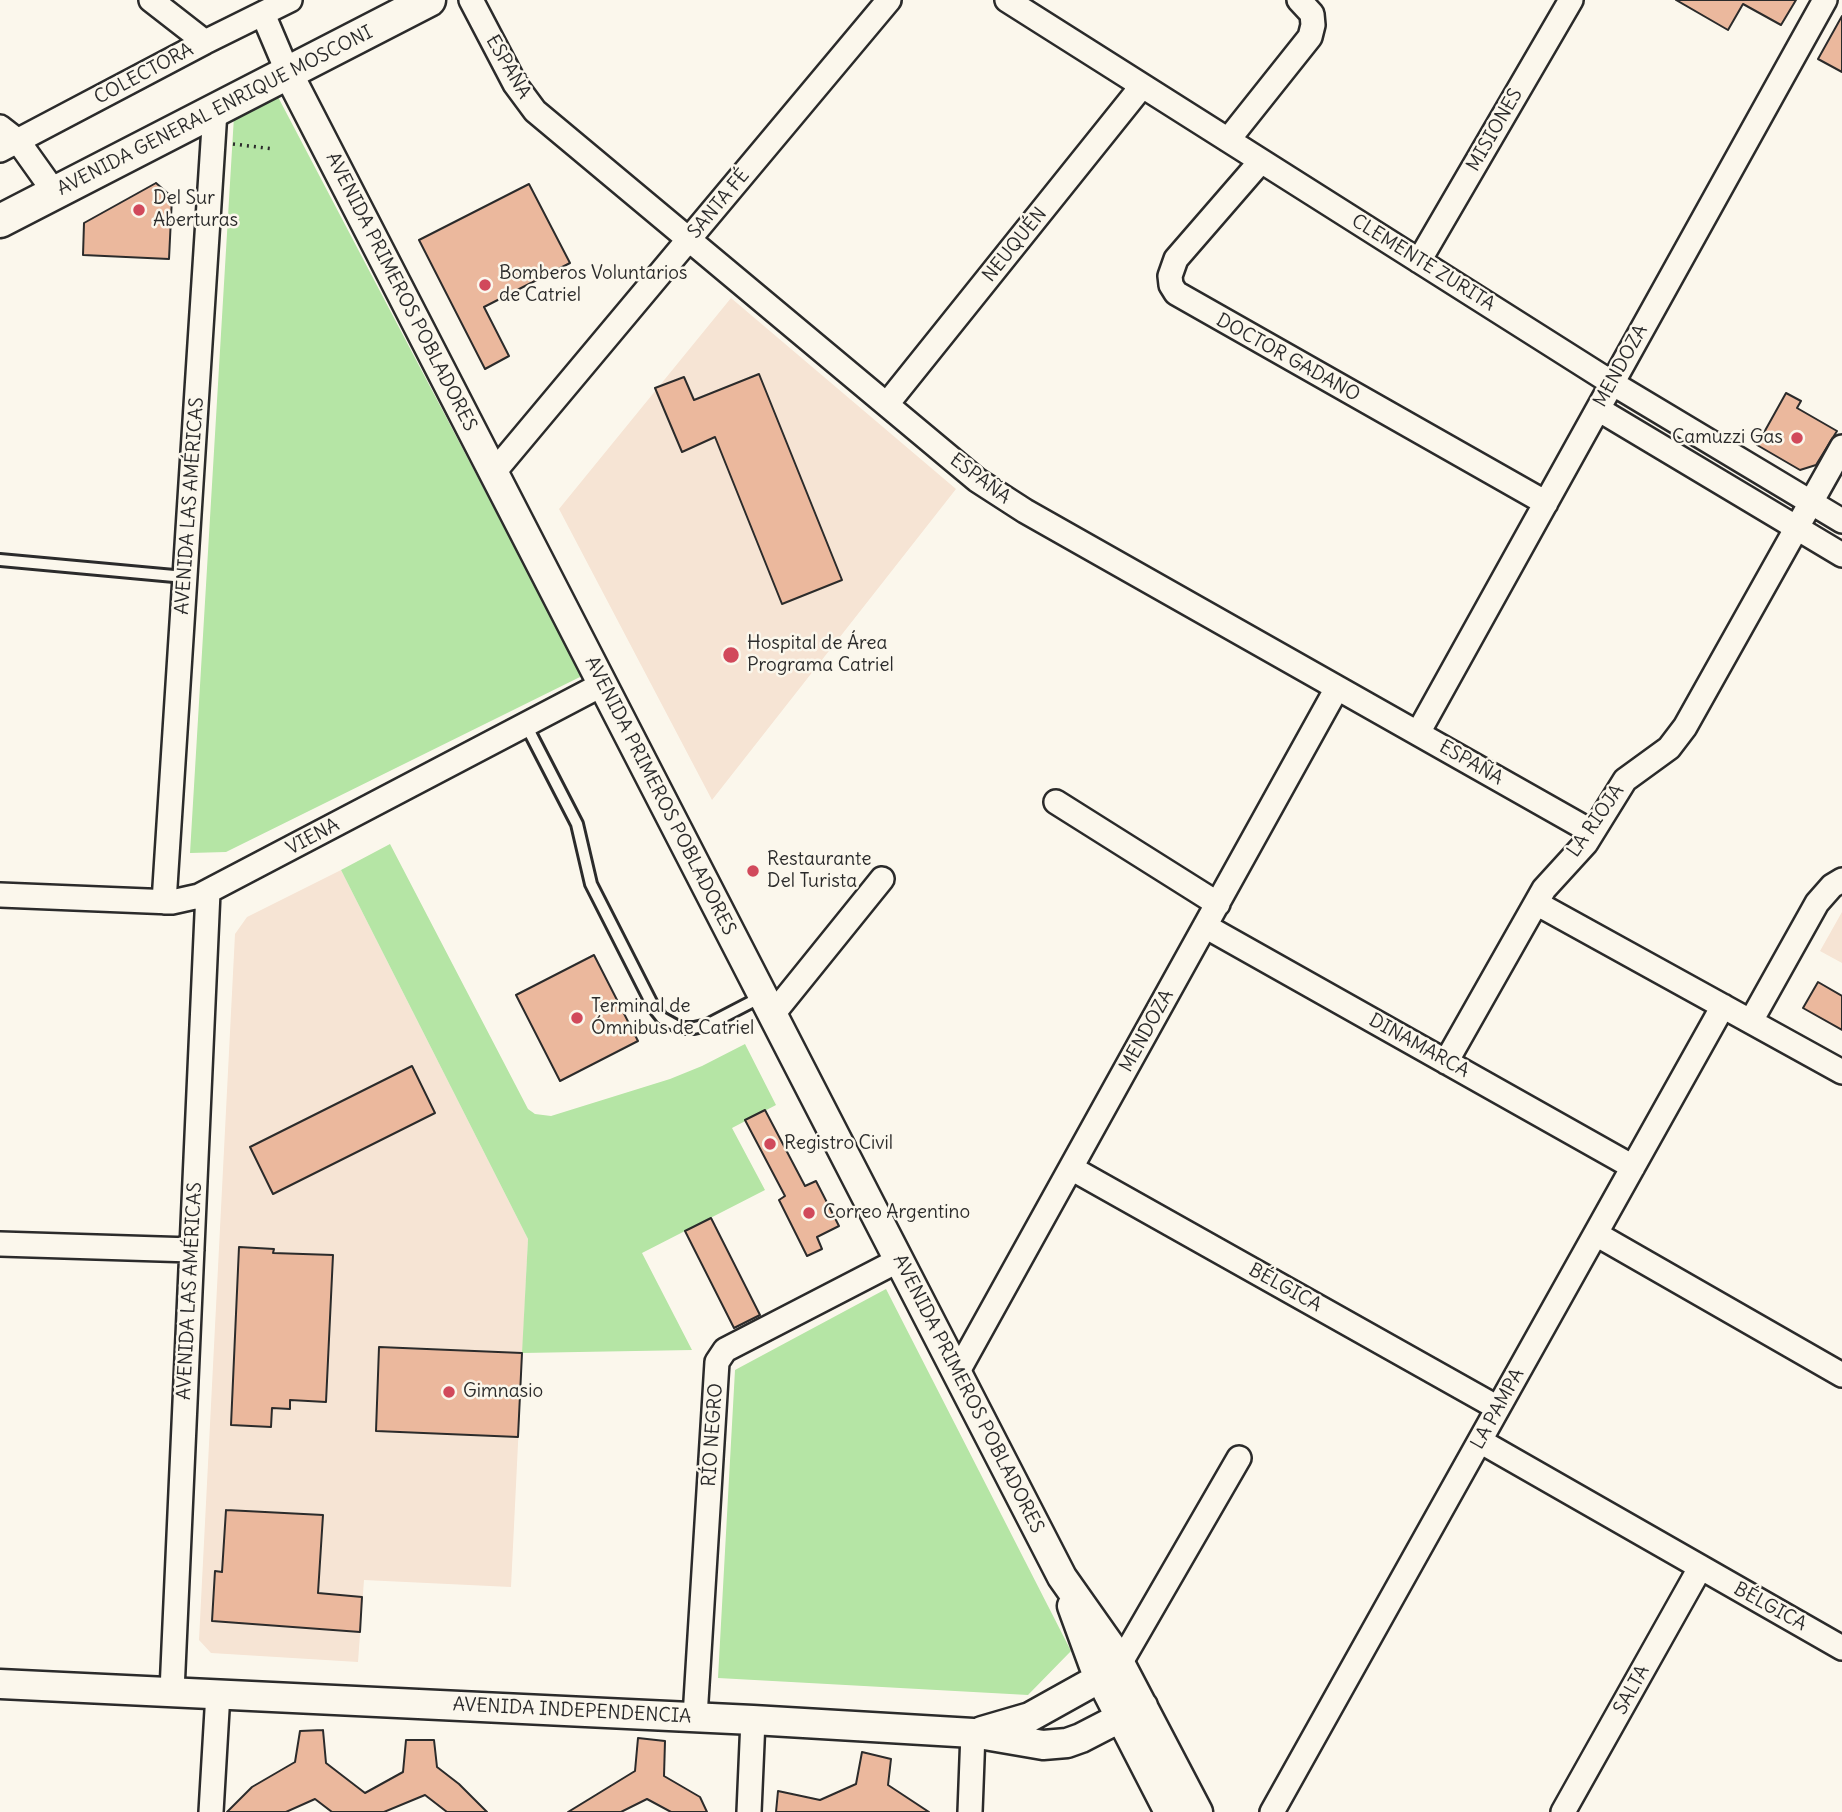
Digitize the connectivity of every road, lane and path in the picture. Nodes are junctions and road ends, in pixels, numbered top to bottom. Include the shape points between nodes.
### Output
1 (151, 0) edge
2 (290, 0) edge
3 (429, 0) edge
4 (471, 0) edge
5 (889, 0) edge
6 (1007, 0) edge
7 (1571, 0) edge
8 (1825, 0) edge
9 (1305, 7) edge
10 (263, 14) junction
11 (205, 42) junction
12 (288, 73) junction
13 (1142, 86) junction
14 (215, 111) junction
15 (0, 127) edge
16 (1228, 140) junction
17 (213, 142) junction
18 (9, 145) edge
19 (274, 149) dead end
20 (1261, 161) junction
21 (55, 193) junction
22 (0, 221) edge
23 (689, 239) junction
24 (1419, 261) junction
25 (1612, 383) junction
26 (887, 404) junction
27 (1598, 409) junction
28 (1842, 447) edge
29 (494, 472) junction
30 (1546, 503) junction
31 (1811, 503) junction
32 (1842, 521) edge
33 (1797, 528) junction
34 (1842, 555) edge
35 (0, 560) edge
36 (185, 577) junction
37 (603, 684) junction
38 (1337, 688) junction
39 (526, 724) junction
40 (1418, 733) junction
41 (1056, 802) dead end
42 (1592, 832) junction
43 (882, 879) dead end
44 (1842, 880) edge
45 (208, 892) junction
46 (0, 895) edge
47 (164, 902) junction
48 (1536, 903) junction
49 (1217, 904) junction
50 (1205, 926) junction
51 (768, 1005) junction
52 (1723, 1006) junction
53 (1751, 1021) junction
54 (1446, 1062) junction
55 (1842, 1072) edge
56 (1633, 1167) junction
57 (1071, 1168) junction
58 (1595, 1234) junction
59 (0, 1244) edge
60 (192, 1250) junction
61 (899, 1260) junction
62 (957, 1373) junction
63 (1842, 1375) edge
64 (1499, 1408) junction
65 (1480, 1441) junction
66 (1239, 1458) dead end
67 (1700, 1568) junction
68 (1842, 1648) edge
69 (1117, 1673) junction
70 (0, 1684) edge
71 (172, 1691) junction
72 (218, 1693) junction
73 (1132, 1712) junction
74 (695, 1717) junction
75 (753, 1720) junction
76 (973, 1734) junction
77 (211, 1812) edge
78 (749, 1812) edge
79 (970, 1812) edge
80 (1169, 1812) edge
81 (1198, 1812) edge
82 (1272, 1812) edge
83 (1563, 1812) edge

1 - 11 street
2 - 10 street, COLECTORA
3 - 12 main road, AVENIDA GENERAL ENRIQUE MOSCONI
4 - 23 street, ESPAÑA via 515,84 535,111
5 - 23 street, SANTA FÉ
6 - 13 street, CLEMENTE ZURITA
7 - 24 street, MISIONES
8 - 25 street, MENDOZA
9 - 16 street via 1313,25 1310,37
10 - 11 street, COLECTORA
10 - 12 street, AVENIDA PRIMEROS POBLADORES
11 - 18 street, COLECTORA
12 - 14 main road, AVENIDA GENERAL ENRIQUE MOSCONI
12 - 29 street, AVENIDA PRIMEROS POBLADORES
13 - 16 street, CLEMENTE ZURITA
13 - 26 street, NEUQUÉN
14 - 17 street, AVENIDA LAS AMÉRICAS
14 - 21 main road, AVENIDA GENERAL ENRIQUE MOSCONI
15 - 18 street
16 - 20 street, CLEMENTE ZURITA
17 - 19 path
17 - 36 street, AVENIDA LAS AMÉRICAS
18 - 21 street
20 - 24 street, CLEMENTE ZURITA
20 - 30 street, DOCTOR GADANO via 1176,259 1170,276 1176,293
21 - 22 main road, AVENIDA GENERAL ENRIQUE MOSCONI
23 - 26 street, ESPAÑA
23 - 29 street, SANTA FÉ
24 - 25 street, CLEMENTE ZURITA
25 - 27 street, MENDOZA
25 - 31 street, CLEMENTE ZURITA
26 - 38 street, ESPAÑA via 1009,502
27 - 30 street, MENDOZA
27 - 33 street
28 - 31 street, LA RIOJA
29 - 37 street, AVENIDA PRIMEROS POBLADORES
30 - 40 street, MENDOZA
31 - 32 street, CLEMENTE ZURITA
31 - 33 street, LA RIOJA
33 - 34 street
33 - 42 street, LA RIOJA via 1678,738 1625,780
35 - 36 lane
36 - 47 street, AVENIDA LAS AMÉRICAS
37 - 39 street, VIENA
37 - 51 street, AVENIDA PRIMEROS POBLADORES
38 - 40 street, ESPAÑA
38 - 49 street, MENDOZA
39 - 45 street, VIENA
39 - 51 lane via 577,824 591,884 662,1018 680,1028 694,1028
40 - 42 street, ESPAÑA
41 - 49 street
42 - 48 street, LA RIOJA
43 - 51 street
44 - 53 street via 1817,903
45 - 47 street, VIENA
45 - 60 street, AVENIDA LAS AMÉRICAS
46 - 47 street, VIENA
48 - 52 street
48 - 54 street, LA RIOJA
49 - 50 street, MENDOZA
50 - 54 street, DINAMARCA
50 - 57 street, MENDOZA
51 - 61 street, AVENIDA PRIMEROS POBLADORES
52 - 53 street
52 - 56 street, LA PAMPA
53 - 55 street
54 - 56 street, DINAMARCA
56 - 58 street, LA PAMPA
57 - 62 street, MENDOZA
57 - 64 street, BÉLGICA
58 - 63 street
58 - 64 street, LA PAMPA
59 - 60 street
60 - 71 street, AVENIDA LAS AMÉRICAS
61 - 62 street, AVENIDA PRIMEROS POBLADORES
61 - 74 street, RÍO NEGRO via 725,1350 717,1362
62 - 69 street, AVENIDA PRIMEROS POBLADORES via 1062,1577 1105,1636
64 - 65 street, LA PAMPA
65 - 67 street, BÉLGICA
65 - 82 street, LA PAMPA
66 - 69 street
67 - 68 street, BÉLGICA
67 - 83 street, SALTA
69 - 73 street, AVENIDA PRIMEROS POBLADORES
69 - 76 street, AVENIDA INDEPENDENCIA via 1030,1717
70 - 71 street, AVENIDA INDEPENDENCIA
71 - 72 street, AVENIDA INDEPENDENCIA
72 - 74 street, AVENIDA INDEPENDENCIA
72 - 77 street
73 - 76 street, AVENIDA INDEPENDENCIA via 1081,1738 1055,1745
73 - 80 street, AVENIDA PRIMEROS POBLADORES
73 - 81 street, AVENIDA PRIMEROS POBLADORES
74 - 75 street, AVENIDA INDEPENDENCIA
75 - 76 street, AVENIDA INDEPENDENCIA
75 - 78 street
76 - 79 street

